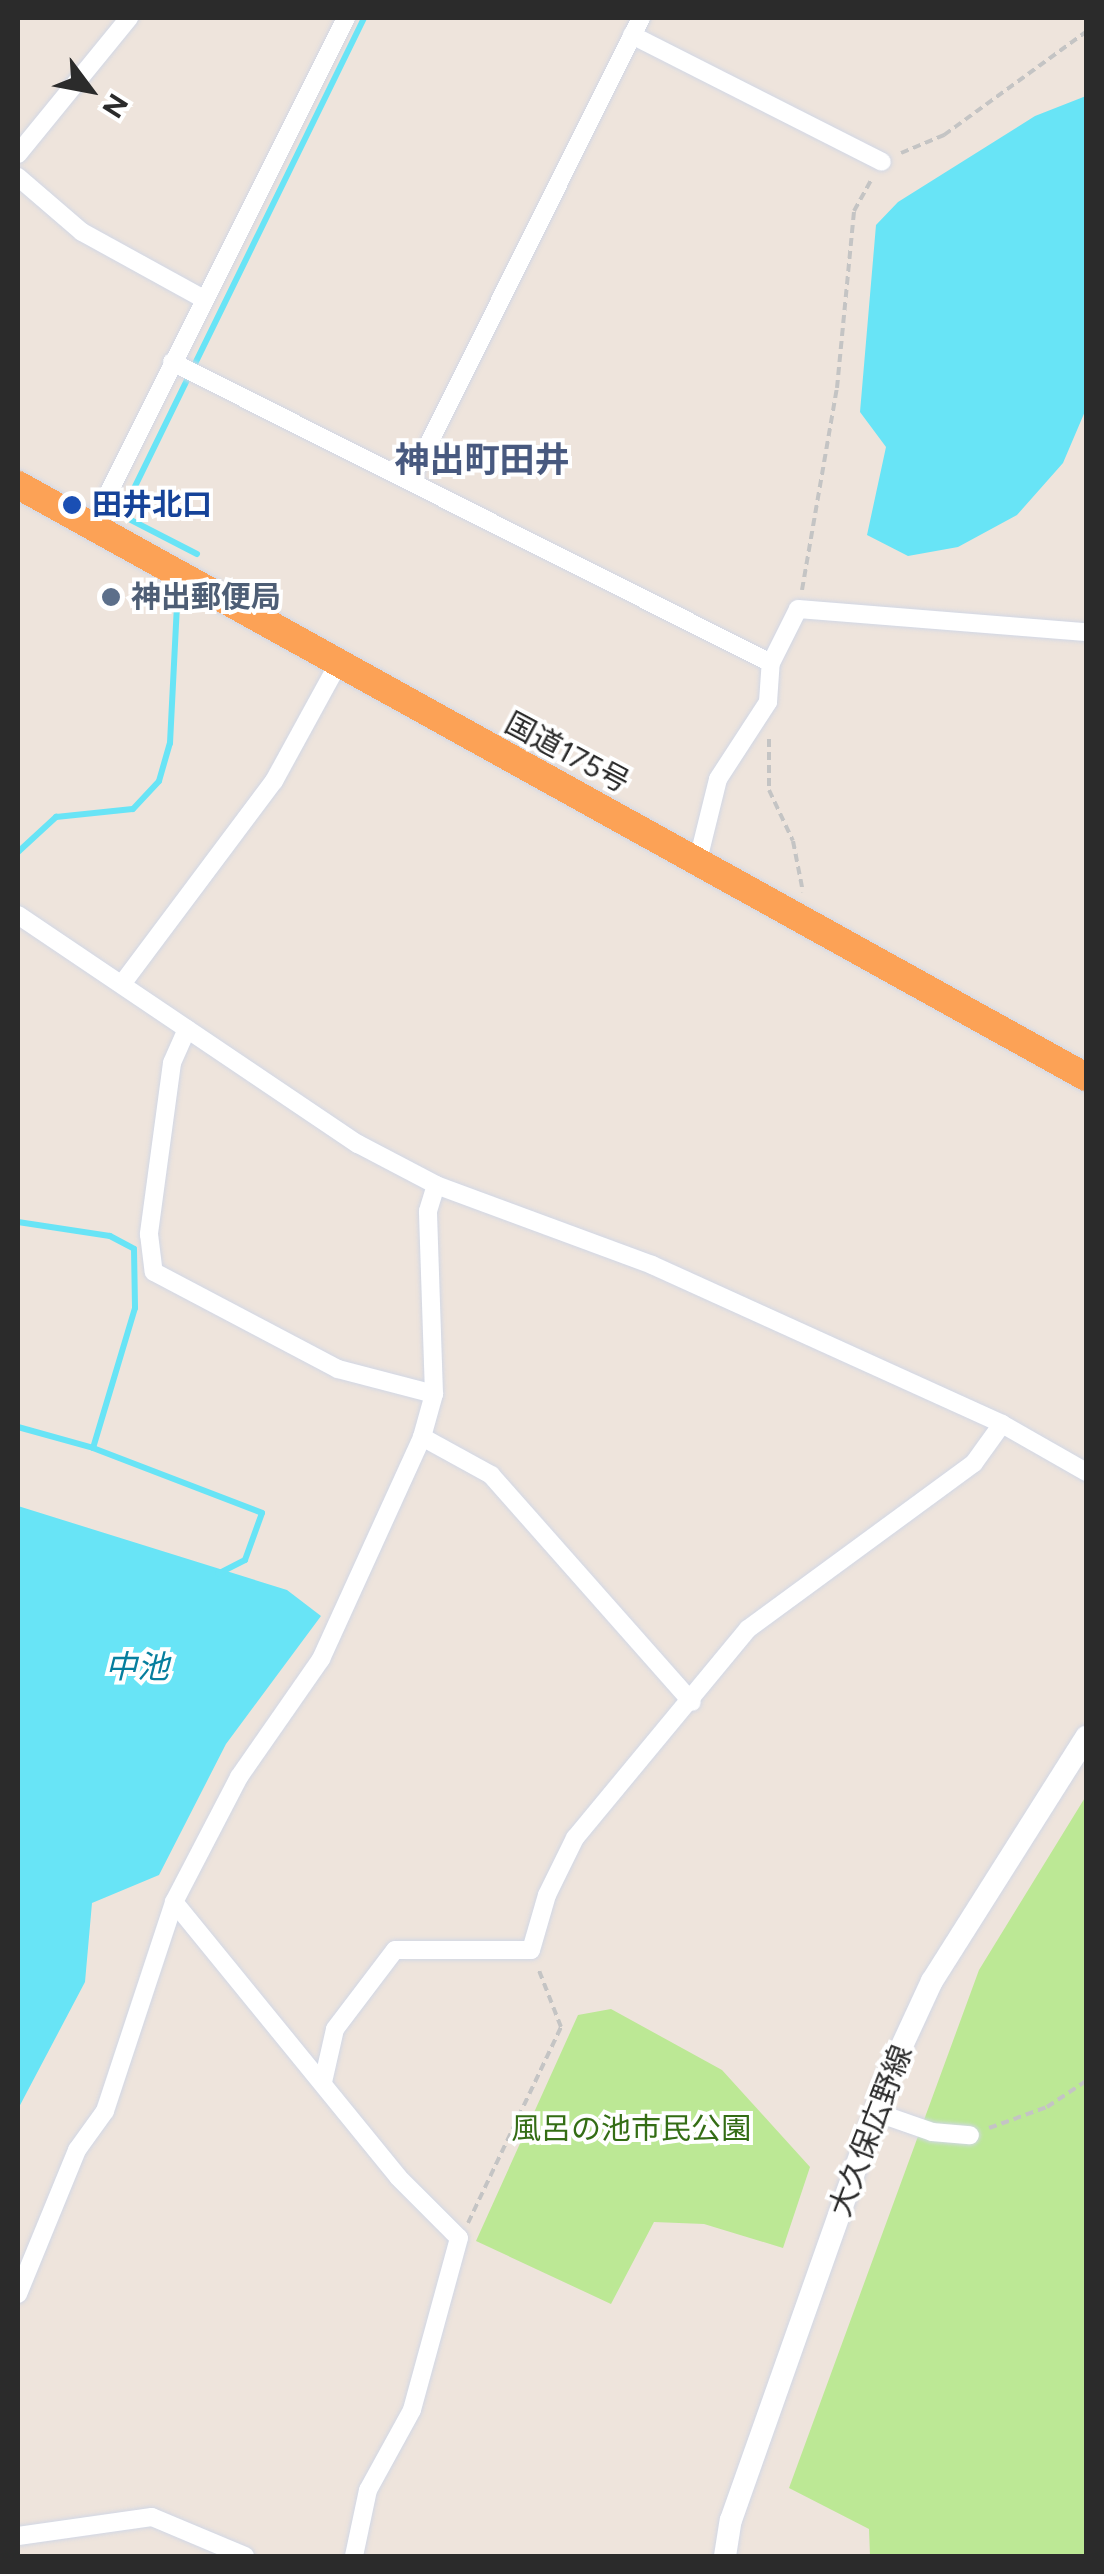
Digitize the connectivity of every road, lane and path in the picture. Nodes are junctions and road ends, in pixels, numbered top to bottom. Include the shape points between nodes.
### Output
1 (129, 18) edge
2 (346, 18) edge
3 (640, 18) edge
4 (1086, 32) edge
5 (632, 35) junction
6 (19, 144) edge
7 (882, 162) junction
8 (18, 178) edge
9 (204, 299) junction
10 (172, 362) junction
11 (410, 479) junction
12 (18, 486) edge
13 (92, 526) junction
14 (798, 609) junction
15 (1086, 632) edge
16 (771, 662) junction
17 (338, 664) junction
18 (768, 702) junction
19 (698, 860) junction
20 (18, 915) edge
21 (797, 916) junction
22 (122, 984) junction
23 (187, 1029) junction
24 (1086, 1077) edge
25 (436, 1185) junction
26 (434, 1394) junction
27 (1002, 1424) junction
28 (422, 1437) junction
29 (1086, 1472) edge
30 (692, 1702) junction
31 (1086, 1737) edge
32 (174, 1902) junction
33 (530, 1950) junction
34 (1086, 2081) edge
35 (323, 2082) junction
36 (875, 2112) junction
37 (970, 2135) joint
38 (458, 2238) junction
39 (18, 2294) edge
40 (18, 2536) edge
41 (245, 2556) edge
42 (354, 2556) edge
43 (726, 2556) edge

1 - 6 street
2 - 9 street
3 - 5 street
4 - 7 path via 944,135
5 - 7 street
5 - 11 street
7 - 14 path via 854,211 837,388
8 - 9 street via 82,232
9 - 10 street
10 - 11 street
10 - 13 street
11 - 16 street
12 - 13 highway, 国道175号
13 - 17 highway, 国道175号
14 - 15 street
14 - 16 street
16 - 18 street
17 - 19 highway, 国道175号
17 - 22 street via 274,781
18 - 19 street via 718,779
18 - 21 path via 769,790 805,884
19 - 21 highway, 国道175号
20 - 22 street
21 - 24 highway, 国道175号
22 - 23 street
23 - 25 street via 358,1144
23 - 26 street via 172,1063 149,1234 154,1272 338,1370
25 - 26 street via 428,1210
25 - 27 street via 652,1264
26 - 28 street
27 - 29 street
27 - 30 street via 974,1463 748,1630
28 - 30 street via 491,1475
28 - 32 street via 321,1659 239,1777
30 - 33 street via 575,1838 546,1894
31 - 36 street, 大久保広野線 via 932,1981
32 - 35 street
32 - 39 street via 105,2111 78,2150
33 - 35 street via 395,1950 334,2029
33 - 38 path via 561,2027
34 - 37 path via 1047,2107
35 - 38 street via 398,2177
36 - 37 street via 932,2132
36 - 43 street, 大久保広野線 via 731,2520
38 - 42 street via 412,2410 368,2490
40 - 41 street via 152,2517

